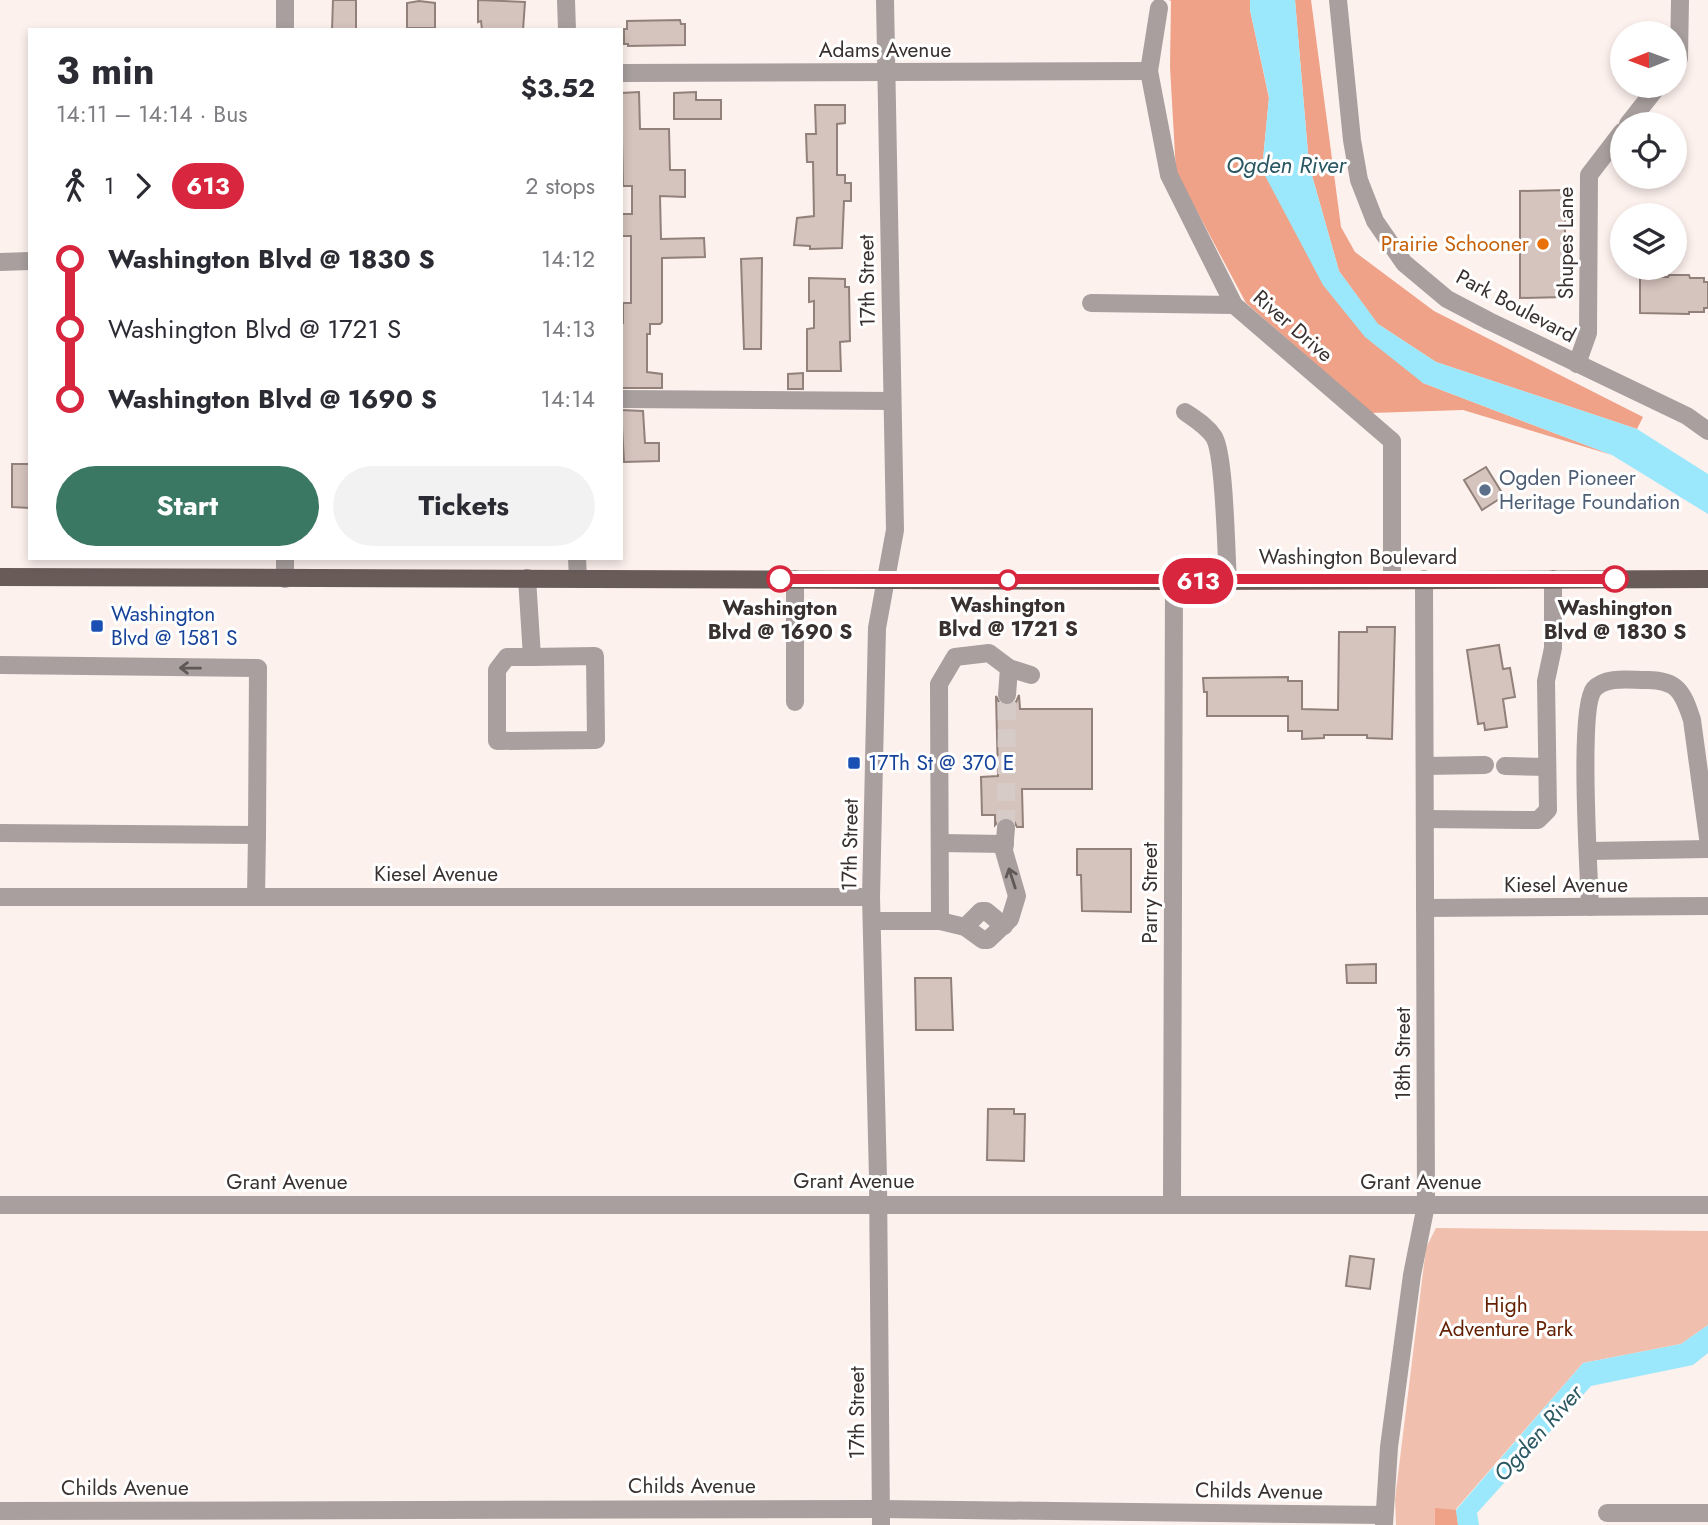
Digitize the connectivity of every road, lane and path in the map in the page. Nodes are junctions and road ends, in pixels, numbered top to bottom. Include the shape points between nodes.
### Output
1 (285, 0) edge
2 (566, 0) edge
3 (885, 0) edge
4 (1339, 0) edge
5 (1679, 0) edge
6 (1159, 8) dead end
7 (1679, 21) edge
8 (285, 28) edge
9 (567, 28) edge
10 (1149, 71) junction
11 (623, 73) edge
12 (886, 73) junction
13 (1649, 98) edge
14 (1637, 112) edge
15 (1610, 148) edge
16 (28, 261) edge
17 (0, 262) edge
18 (1091, 303) dead end
19 (1234, 305) junction
20 (1577, 364) junction
21 (623, 399) edge
22 (892, 401) junction
23 (1185, 412) dead end
24 (1708, 431) edge
25 (285, 560) edge
26 (578, 560) edge
27 (0, 577) edge
28 (527, 578) junction
29 (285, 579) junction
30 (578, 579) junction
31 (795, 579) junction
32 (1392, 579) junction
33 (1424, 579) junction
34 (1553, 579) junction
35 (1701, 579) edge
36 (885, 580) junction
37 (1174, 581) junction
38 (1228, 581) junction
39 (532, 657) junction
40 (0, 665) edge
41 (1009, 668) junction
42 (1031, 675) dead end
43 (1007, 695) tunnel mouth
44 (794, 702) dead end
45 (1485, 765) dead end
46 (1425, 766) junction
47 (1505, 766) dead end
48 (1547, 767) junction
49 (1425, 819) junction
50 (0, 833) edge
51 (257, 835) junction
52 (1708, 838) edge
53 (940, 843) junction
54 (1708, 849) edge
55 (1589, 851) junction
56 (0, 897) edge
57 (256, 897) junction
58 (871, 897) junction
59 (1708, 906) edge
60 (1590, 907) junction
61 (1425, 908) junction
62 (872, 921) junction
63 (940, 921) junction
64 (878, 1203) junction
65 (1172, 1204) junction
66 (0, 1205) edge
67 (1426, 1205) junction
68 (1708, 1205) edge
69 (0, 1511) edge
70 (1607, 1513) dead end
71 (1708, 1513) edge
72 (881, 1517) edge
73 (1384, 1520) edge

1 - 8 street
2 - 9 street
3 - 12 street, 17th Street
4 - 20 street, Park Boulevard via 1352,140 1359,180 1375,221 1404,263 1447,299
5 - 7 street
6 - 10 street, River Drive
10 - 12 street, Adams Avenue
10 - 19 street, River Drive via 1169,175
11 - 12 street, Adams Avenue
12 - 22 street, 17th Street
13 - 14 street
15 - 20 street, Shupes Lane via 1589,176 1588,333
16 - 17 street
18 - 19 street
19 - 32 street, River Drive via 1392,441
20 - 24 street, Park Boulevard via 1687,416
21 - 22 street
22 - 36 street, 17th Street via 895,530
23 - 38 street via 1216,439
25 - 29 street
26 - 30 street
27 - 29 main road, Washington Boulevard
28 - 29 main road, Washington Boulevard
28 - 30 main road, Washington Boulevard
28 - 39 street
30 - 31 main road, Washington Boulevard
31 - 36 main road, Washington Boulevard
31 - 44 street
32 - 33 main road, Washington Boulevard
32 - 38 main road, Washington Boulevard
33 - 34 main road, Washington Boulevard
33 - 46 street, 18th Street
34 - 35 main road, Washington Boulevard
34 - 48 street via 1553,648 1546,681
36 - 37 main road, Washington Boulevard
36 - 58 street, 17th Street via 877,628
37 - 38 main road, Washington Boulevard
37 - 65 street, Parry Street
39 - 39 street via 508,657 497,670 498,741 596,740 595,656
51 -> 40 street via 258,668
41 - 42 street
41 - 43 street
41 - 53 street via 989,653 955,657 939,684
45 - 46 street
46 - 49 street, 18th Street
47 - 48 street
48 - 49 street via 1548,810 1538,820
49 - 61 street, 18th Street
50 - 51 street
51 - 57 street
52 - 55 street via 1692,720 1676,687 1656,679 1607,681 1589,698
53 - 63 street
63 -> 53 street via 965,927 988,940 1010,919 1017,896 1005,836
54 - 55 street
55 - 60 street
56 - 57 street, Kiesel Avenue
57 - 58 street, Kiesel Avenue
58 - 62 street, 17th Street
59 - 60 street, Kiesel Avenue
60 - 61 street, Kiesel Avenue
61 - 67 street, 18th Street
62 - 63 street
62 - 64 street, 17th Street
64 - 65 street, Grant Avenue
64 - 66 street, Grant Avenue
64 - 72 street, 17th Street
65 - 67 street, Grant Avenue
67 - 68 street, Grant Avenue
67 - 73 street, 18th Street via 1389,1447
69 - 72 street, Childs Avenue
70 - 71 street
72 - 73 street, Childs Avenue

